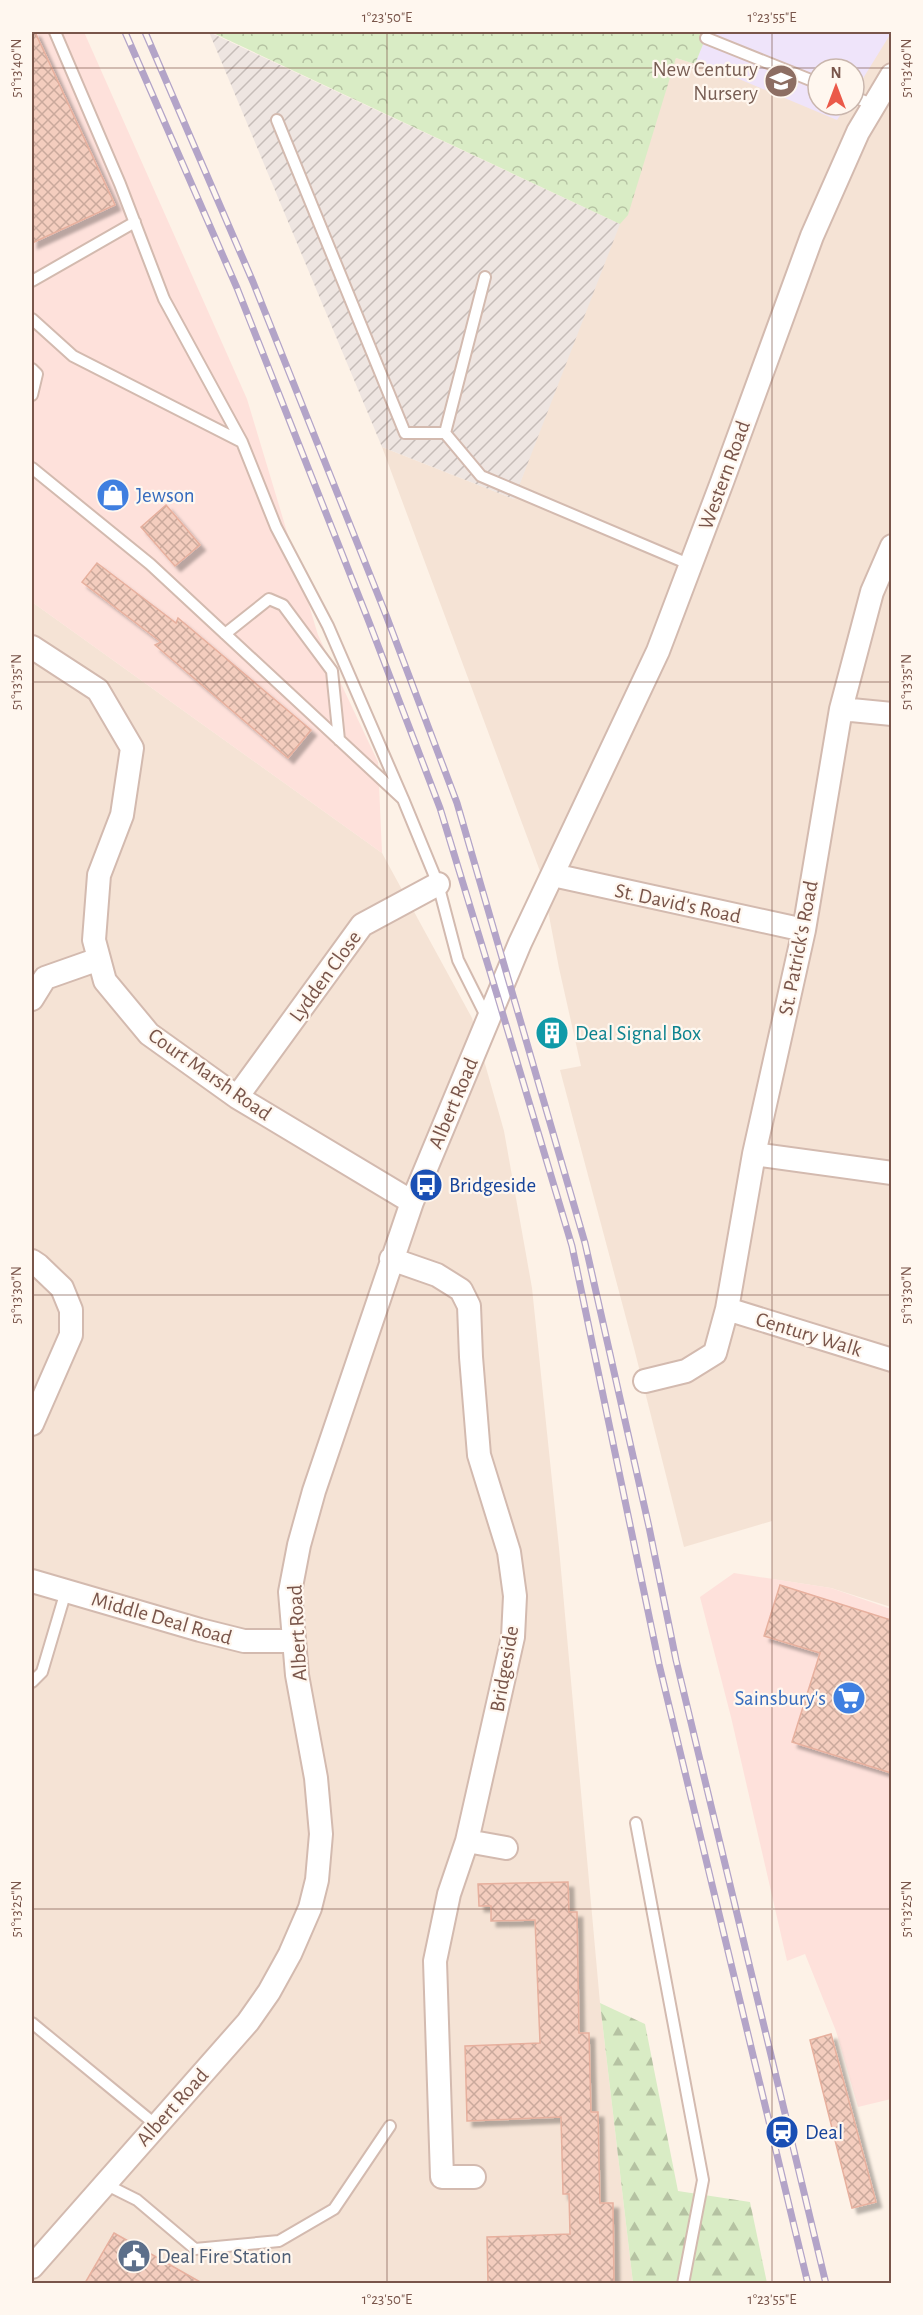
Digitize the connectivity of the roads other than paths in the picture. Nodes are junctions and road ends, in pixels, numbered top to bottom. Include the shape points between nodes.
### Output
1 (55, 32) edge
2 (706, 38) dead end
3 (806, 78) edge
4 (879, 93) edge
5 (277, 120) dead end
6 (135, 222) junction
7 (485, 277) dead end
8 (32, 280) edge
9 (32, 319) edge
10 (32, 369) edge
11 (32, 395) edge
12 (445, 433) junction
13 (242, 442) junction
14 (32, 468) edge
15 (891, 546) edge
16 (691, 565) junction
17 (225, 634) junction
18 (32, 647) edge
19 (841, 709) junction
20 (891, 714) edge
21 (339, 740) junction
22 (404, 799) junction
23 (553, 875) junction
24 (438, 885) junction
25 (804, 930) junction
26 (99, 959) junction
27 (32, 999) edge
28 (488, 1020) junction
29 (237, 1097) junction
30 (754, 1155) junction
31 (891, 1173) edge
32 (412, 1202) junction
33 (391, 1259) junction
34 (32, 1261) edge
35 (727, 1309) junction
36 (891, 1360) edge
37 (645, 1381) dead end
38 (32, 1424) edge
39 (32, 1581) edge
40 (66, 1591) junction
41 (294, 1641) junction
42 (32, 1682) edge
43 (636, 1823) dead end
44 (467, 1841) junction
45 (506, 1848) dead end
46 (32, 2023) edge
47 (156, 2125) junction
48 (390, 2126) dead end
49 (474, 2178) dead end
50 (104, 2184) junction
51 (32, 2266) edge
52 (683, 2283) edge

1 - 6 lane
2 - 3 lane
4 - 16 street, Western Road via 812,236
5 - 12 lane via 405,433
6 - 8 lane
6 - 13 lane via 164,298
7 - 12 lane
9 - 13 lane via 73,356
10 - 11 lane via 37,374
12 - 16 lane via 481,476
13 - 22 lane via 276,527 328,626
14 - 17 lane via 150,564
15 - 19 street, St. Patrick's Road via 872,592
16 - 23 street, Western Road via 658,651
17 - 21 lane
17 - 21 lane via 269,598 283,605 332,672
18 - 26 street, Court Marsh Road via 98,690 132,748 122,815 99,875 94,940
19 - 20 street
19 - 25 street, St. Patrick's Road
21 - 22 lane
22 - 24 lane
23 - 25 street, St. David's Road
23 - 28 street, Albert Road
24 - 28 lane via 458,960
24 - 29 street, Lydden Close via 362,925
25 - 30 street, St. Patrick's Road
26 - 27 street via 45,978
26 - 29 street, Court Marsh Road via 105,981 149,1034
28 - 32 street, Albert Road
29 - 32 street, Court Marsh Road
30 - 31 street
30 - 35 street, St. Patrick's Road
32 - 33 street, Albert Road
33 - 41 street, Albert Road via 299,1545 291,1592
33 - 44 street, Bridgeside via 437,1275 461,1290 470,1306 479,1455 509,1552 513,1637
34 - 38 street via 62,1288 71,1310 71,1335
35 - 36 street, Century Walk
35 - 37 street, St. Patrick's Road via 715,1353 686,1371
39 - 40 street, Middle Deal Road
40 - 41 street, Middle Deal Road via 244,1641
40 - 42 lane via 42,1671
41 - 47 street, Albert Road via 321,1834 310,1908 290,1954 248,2022
43 - 52 lane via 703,2180
44 - 45 street
44 - 49 street, Bridgeside via 435,1961 436,2027 442,2178
46 - 47 lane
47 - 50 street, Albert Road
48 - 50 lane via 334,2209 279,2241 195,2249 137,2200
50 - 51 street, Albert Road

